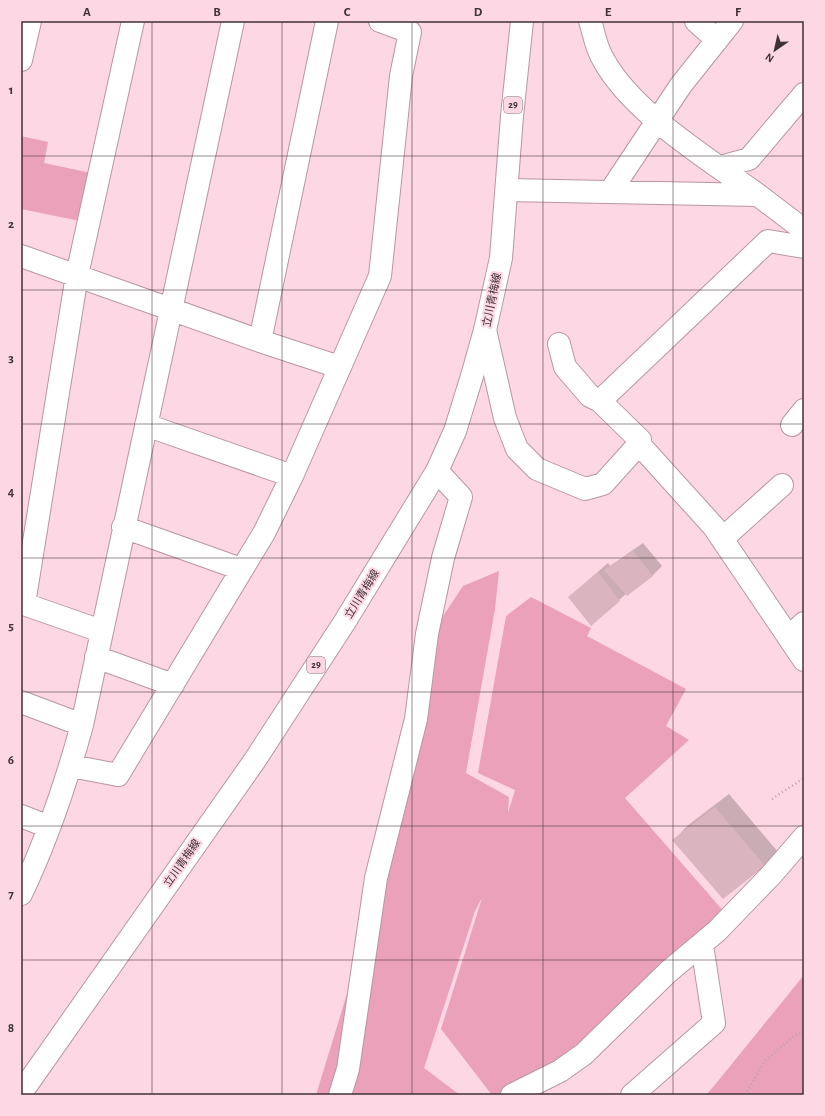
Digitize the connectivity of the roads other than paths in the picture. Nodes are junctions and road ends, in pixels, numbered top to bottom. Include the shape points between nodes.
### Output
1 (30, 21) edge
2 (133, 21) edge
3 (233, 21) edge
4 (328, 21) edge
5 (380, 21) edge
6 (522, 21) edge
7 (590, 21) edge
8 (696, 21) edge
9 (732, 21) edge
10 (717, 40) junction
11 (21, 60) edge
12 (803, 97) edge
13 (658, 121) junction
14 (720, 167) junction
15 (507, 190) junction
16 (610, 192) junction
17 (758, 195) junction
18 (804, 230) edge
19 (804, 247) edge
20 (21, 256) edge
21 (77, 275) junction
22 (170, 309) junction
23 (485, 330) junction
24 (260, 341) junction
25 (559, 344) dead end
26 (338, 367) junction
27 (600, 401) junction
28 (146, 425) junction
29 (639, 444) junction
30 (437, 471) junction
31 (292, 476) junction
32 (782, 485) dead end
33 (123, 527) junction
34 (722, 539) junction
35 (241, 569) junction
36 (22, 603) edge
37 (797, 630) edge
38 (102, 631) junction
39 (96, 657) junction
40 (804, 660) edge
41 (173, 686) junction
42 (21, 702) edge
43 (82, 725) junction
44 (71, 766) junction
45 (21, 816) edge
46 (49, 827) junction
47 (804, 837) edge
48 (21, 894) edge
49 (702, 944) junction
50 (21, 1093) edge
51 (340, 1095) edge
52 (512, 1095) edge
53 (632, 1095) edge

1 - 11 street
2 - 21 street
3 - 22 street
4 - 24 street
5 - 26 street via 410,32 401,76 380,276
6 - 15 street, 立川青梅線 / 29
7 - 13 street via 602,58 626,90
8 - 10 street
9 - 10 street
10 - 13 street via 681,84
12 - 14 street via 749,160
13 - 14 street
13 - 16 street
14 - 17 street
15 - 16 street
15 - 23 street, 立川青梅線 / 29 via 501,258
16 - 17 street
17 - 18 street
19 - 27 street via 768,241
20 - 21 street
21 - 22 street
21 - 36 street
22 - 24 street
22 - 28 street
23 - 29 street via 505,418 517,449 538,469 586,489 603,484
23 - 30 street, 立川青梅線 / 29 via 455,431
24 - 26 street
25 - 27 street via 565,367 590,396
26 - 31 street
27 - 29 street via 640,440
28 - 31 street
28 - 33 street
29 - 34 street via 688,497
30 - 50 street, 立川青梅線 / 29 via 352,610 255,760
30 - 51 street via 461,497 443,558 427,634 416,719 376,878 348,1069
31 - 35 street via 264,533
32 - 34 street
33 - 35 street
33 - 38 street
34 - 37 street
35 - 41 street
36 - 38 street
37 - 40 street
38 - 39 street
39 - 41 street
39 - 43 street
41 - 44 street via 118,775
42 - 43 street
43 - 44 street
44 - 46 street
45 - 46 street
46 - 48 street
47 - 49 street via 772,874
49 - 52 street via 668,972 584,1054 560,1071
49 - 53 street via 714,1023

